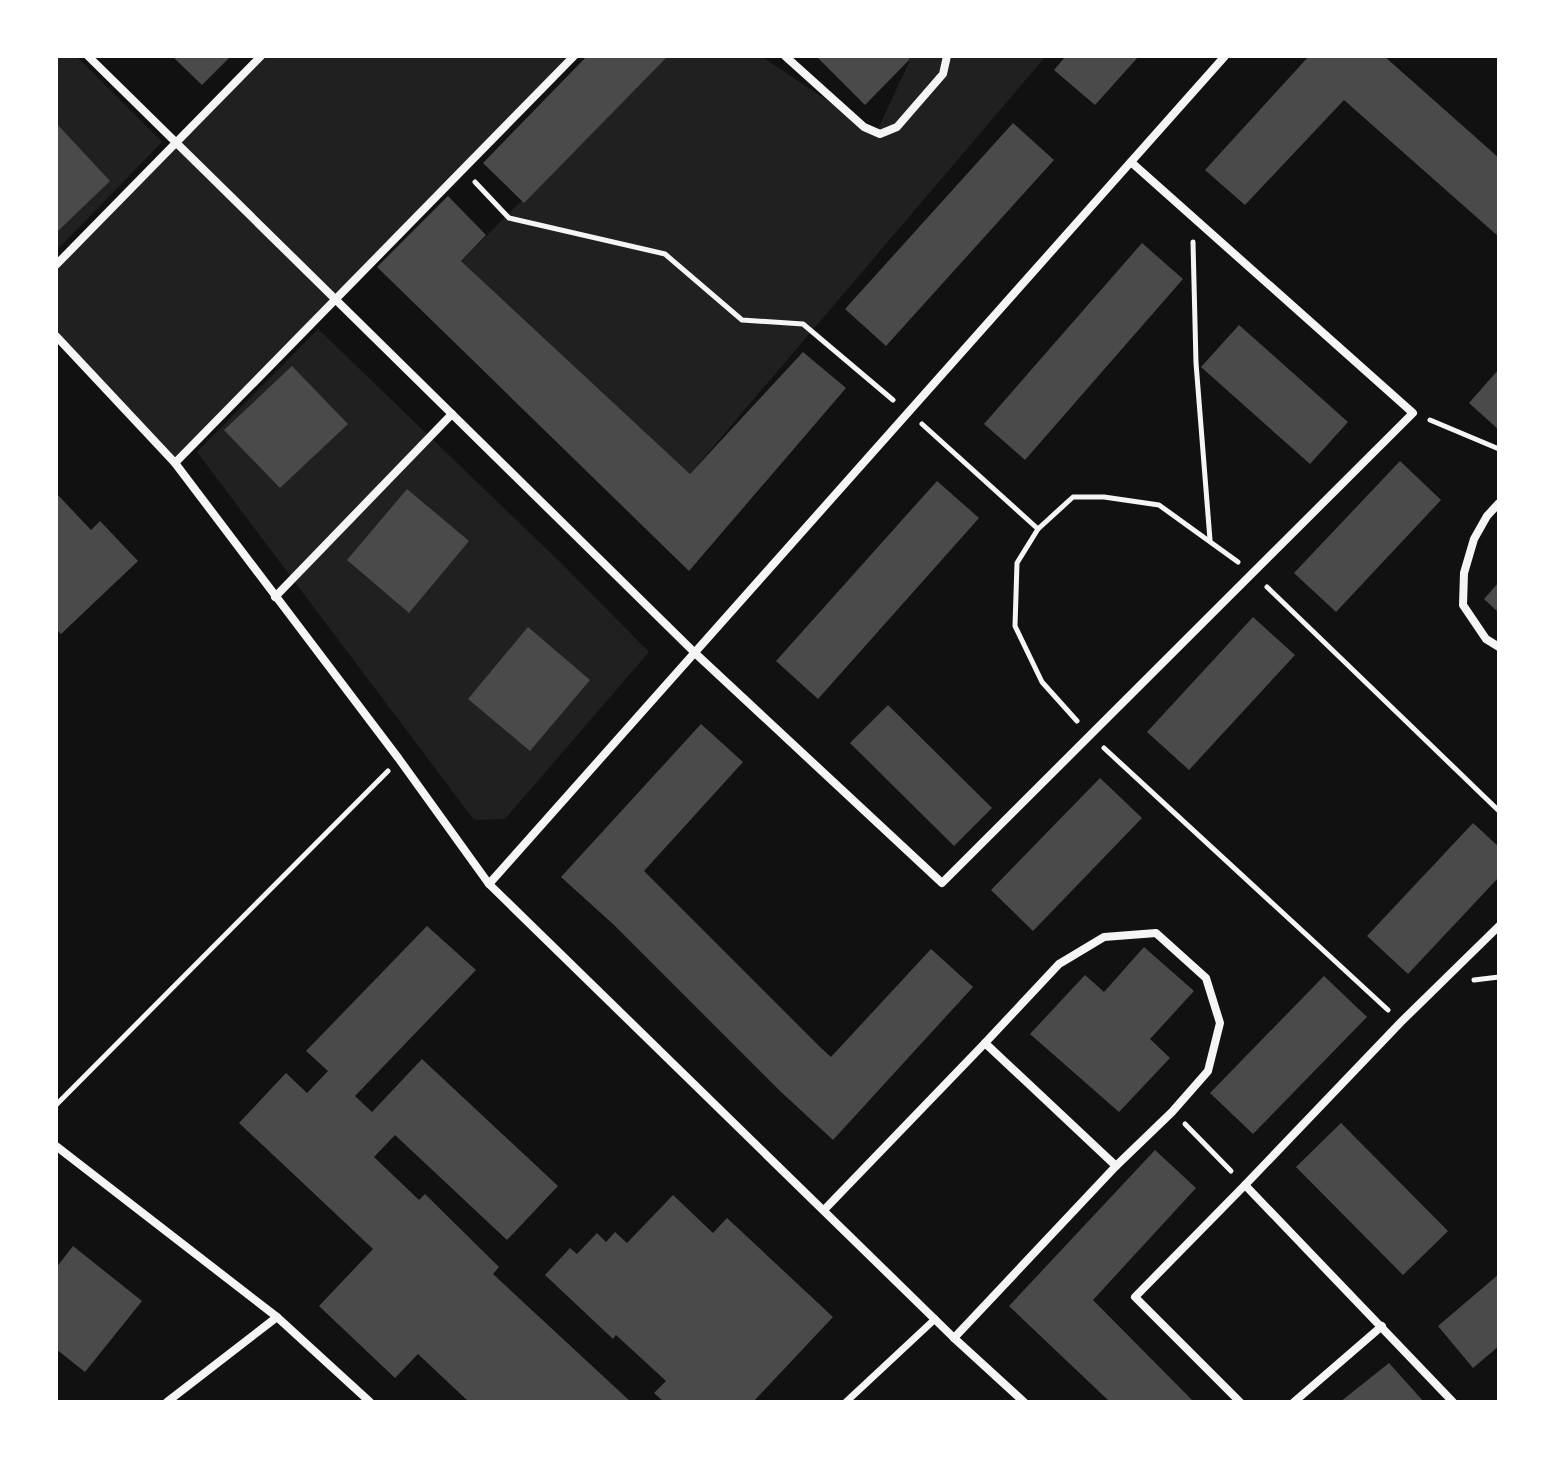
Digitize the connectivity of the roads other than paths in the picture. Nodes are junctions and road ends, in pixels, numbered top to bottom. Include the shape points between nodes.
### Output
1 (88, 56) edge
2 (261, 56) edge
3 (574, 56) edge
4 (785, 56) edge
5 (947, 56) edge
6 (1225, 56) edge
7 (176, 143) junction
8 (1131, 162) junction
9 (56, 265) edge
10 (335, 300) junction
11 (56, 336) edge
12 (452, 414) junction
13 (175, 463) junction
14 (1499, 503) edge
15 (275, 597) junction
16 (1499, 647) edge
17 (695, 653) junction
18 (489, 884) junction
19 (1499, 926) edge
20 (985, 1043) junction
21 (56, 1146) edge
22 (1116, 1166) junction
23 (1245, 1185) junction
24 (824, 1210) junction
25 (277, 1317) junction
26 (935, 1319) junction
27 (1382, 1326) junction
28 (954, 1338) junction
29 (167, 1402) edge
30 (370, 1402) edge
31 (846, 1402) edge
32 (1024, 1402) edge
33 (1240, 1402) edge
34 (1294, 1402) edge
35 (1453, 1402) edge

1 - 7 street
2 - 7 street
3 - 10 street
4 - 5 street via 864,127 880,134 897,127 943,74
6 - 8 street
7 - 9 street
7 - 10 street
8 - 17 street
8 - 17 street via 1413,413 942,883
10 - 12 street
10 - 13 street
11 - 13 street
12 - 15 street
12 - 17 street
13 - 15 street
14 - 16 street via 1474,539 1464,573 1463,605 1486,639
15 - 18 street
17 - 18 street
18 - 24 street
19 - 23 street
20 - 22 street
20 - 22 street via 1059,964 1104,937 1156,933 1206,978 1220,1023 1208,1071
20 - 24 street
21 - 25 street
22 - 28 street
23 - 27 street
23 - 33 street via 1135,1297
24 - 26 street
25 - 29 street
25 - 30 street
26 - 28 street
26 - 31 street
27 - 34 street
27 - 35 street
28 - 32 street

